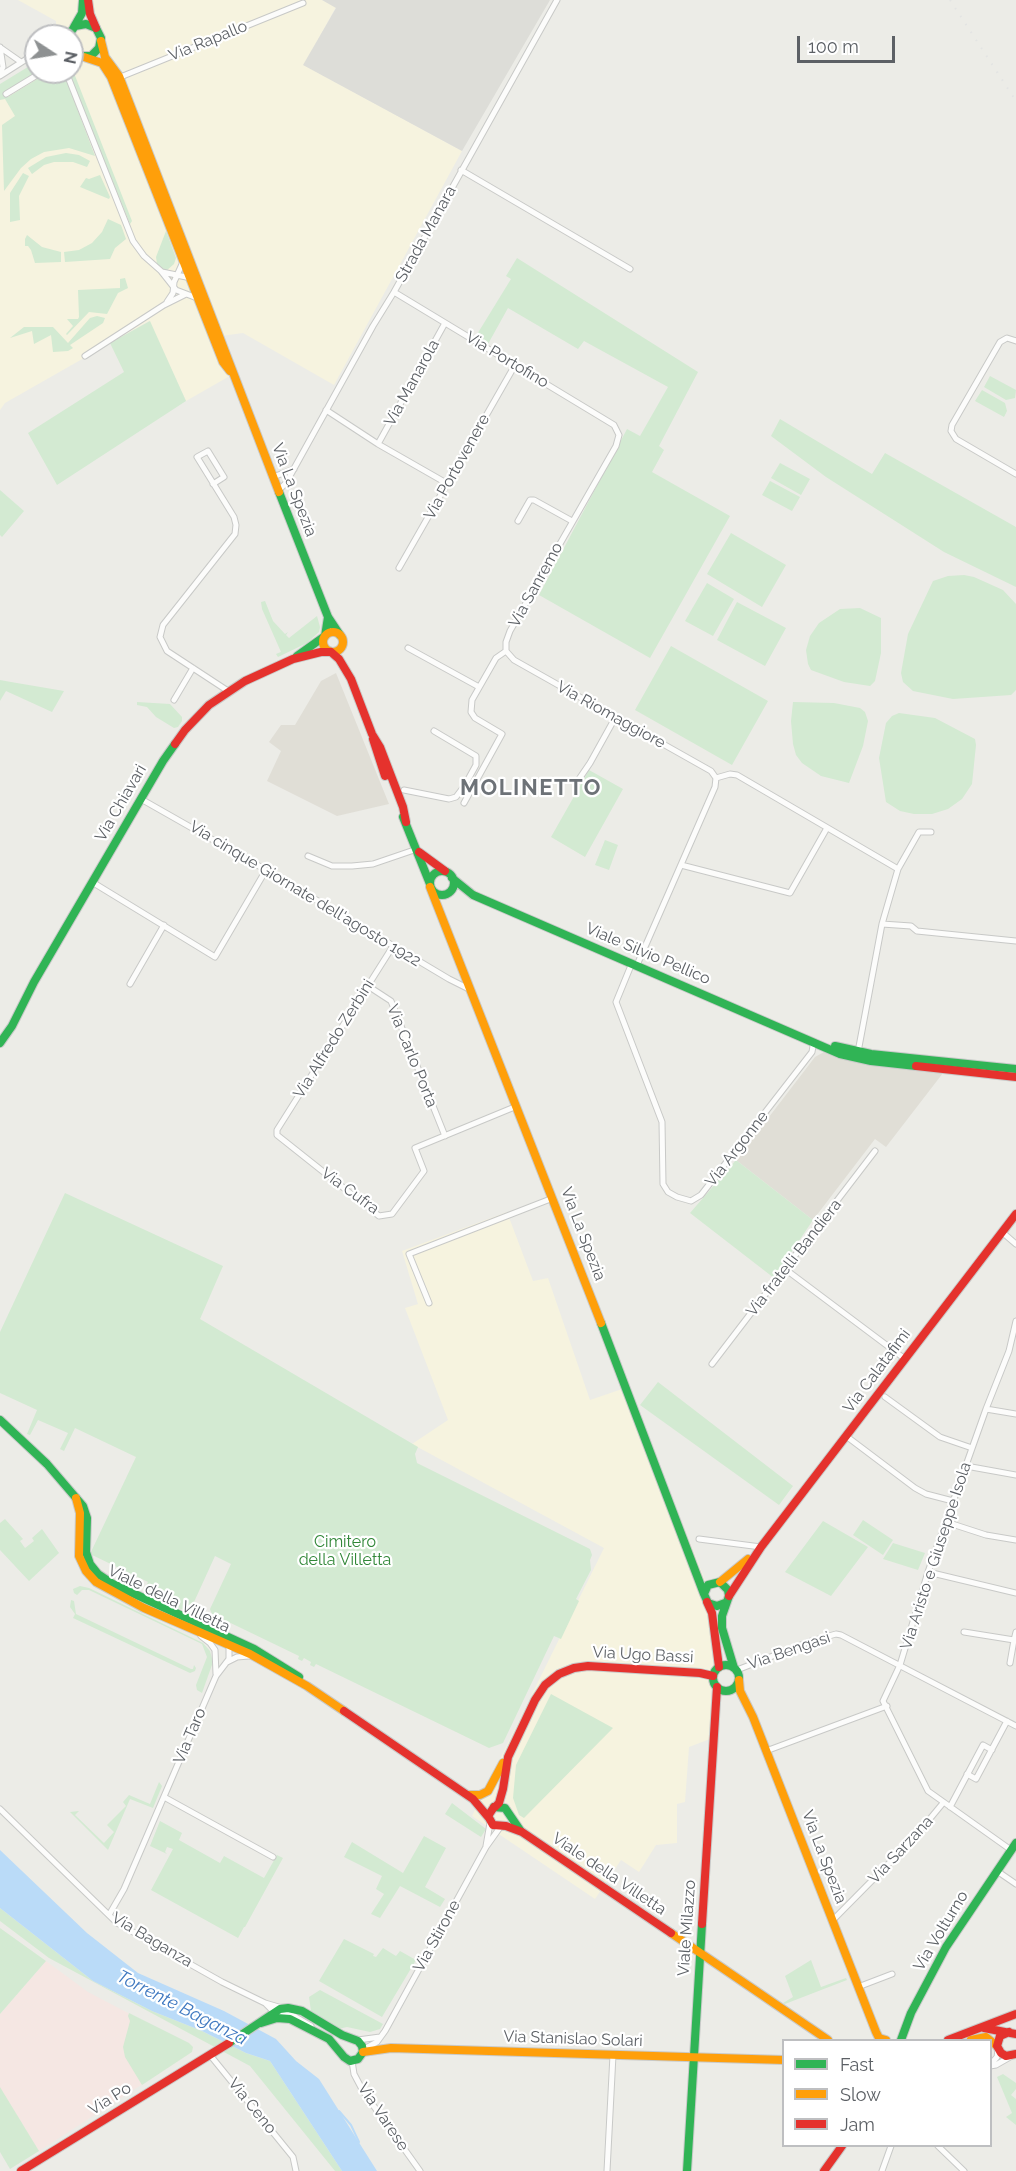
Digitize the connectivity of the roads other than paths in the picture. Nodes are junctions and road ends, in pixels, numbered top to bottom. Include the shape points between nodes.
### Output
1 (83, 0) edge
2 (88, 0) edge
3 (557, 0) edge
4 (303, 3) dead end
5 (75, 24) edge
6 (84, 25) edge
7 (98, 31) junction
8 (101, 41) junction
9 (0, 47) edge
10 (84, 57) joint
11 (24, 60) edge
12 (21, 62) junction
13 (0, 74) edge
14 (116, 79) junction
15 (24, 83) edge
16 (71, 84) edge
17 (6, 94) dead end
18 (144, 147) junction
19 (461, 170) junction
20 (184, 253) junction
21 (630, 268) dead end
22 (164, 274) junction
23 (183, 284) junction
24 (394, 292) junction
25 (203, 301) junction
26 (164, 305) junction
27 (445, 323) junction
28 (1014, 340) edge
29 (85, 356) dead end
30 (515, 365) junction
31 (326, 411) junction
32 (618, 430) joint
33 (378, 444) junction
34 (294, 469) junction
35 (1016, 474) edge
36 (273, 477) junction
37 (213, 484) junction
38 (448, 484) junction
39 (278, 490) junction
40 (518, 521) dead end
41 (572, 521) junction
42 (399, 568) dead end
43 (328, 617) junction
44 (340, 635) junction
45 (325, 636) junction
46 (342, 646) junction
47 (408, 648) dead end
48 (506, 651) junction
49 (330, 652) junction
50 (293, 659) junction
51 (193, 668) junction
52 (351, 679) junction
53 (479, 687) junction
54 (228, 691) junction
55 (174, 700) dead end
56 (615, 718) junction
57 (435, 731) dead end
58 (476, 765) junction
59 (483, 769) junction
60 (716, 778) junction
61 (577, 782) dead end
62 (465, 785) junction
63 (471, 789) junction
64 (404, 790) dead end
65 (141, 798) junction
66 (464, 803) dead end
67 (828, 828) junction
68 (931, 832) dead end
69 (417, 850) junction
70 (308, 856) dead end
71 (681, 865) junction
72 (898, 869) junction
73 (266, 870) junction
74 (449, 875) junction
75 (93, 882) junction
76 (430, 885) junction
77 (447, 893) junction
78 (473, 895) junction
79 (442, 914) junction
80 (882, 924) junction
81 (164, 925) junction
82 (1016, 941) edge
83 (393, 946) junction
84 (635, 964) junction
85 (130, 984) dead end
86 (368, 986) junction
87 (469, 989) junction
88 (20, 1007) junction
89 (0, 1034) edge
90 (809, 1039) junction
91 (0, 1043) edge
92 (825, 1047) junction
93 (812, 1052) junction
94 (858, 1052) junction
95 (1016, 1069) edge
96 (1016, 1077) edge
97 (517, 1106) junction
98 (277, 1133) joint
99 (445, 1136) junction
100 (875, 1151) dead end
101 (553, 1198) junction
102 (1016, 1214) edge
103 (1002, 1232) junction
104 (1016, 1244) edge
105 (785, 1269) junction
106 (429, 1303) dead end
107 (1016, 1321) edge
108 (1013, 1352) edge
109 (904, 1359) junction
110 (712, 1364) dead end
111 (885, 1397) dead end
112 (986, 1408) junction
113 (1016, 1414) edge
114 (0, 1420) edge
115 (846, 1436) junction
116 (972, 1448) junction
117 (966, 1466) junction
118 (1016, 1475) edge
119 (76, 1498) junction
120 (953, 1501) junction
121 (946, 1522) junction
122 (699, 1539) dead end
123 (1016, 1540) edge
124 (761, 1546) junction
125 (695, 1565) junction
126 (928, 1572) junction
127 (719, 1582) junction
128 (1016, 1593) edge
129 (706, 1598) junction
130 (727, 1599) junction
131 (208, 1629) junction
132 (195, 1631) junction
133 (964, 1632) dead end
134 (1016, 1632) edge
135 (1014, 1640) junction
136 (228, 1644) junction
137 (256, 1657) junction
138 (269, 1657) junction
139 (217, 1659) junction
140 (226, 1663) junction
141 (1011, 1663) dead end
142 (900, 1665) junction
143 (719, 1667) junction
144 (735, 1669) junction
145 (216, 1676) junction
146 (713, 1676) junction
147 (739, 1680) junction
148 (308, 1686) junction
149 (717, 1687) junction
150 (887, 1706) junction
151 (1006, 1721) junction
152 (1016, 1726) edge
153 (992, 1750) junction
154 (766, 1751) junction
155 (510, 1753) junction
156 (967, 1774) junction
157 (503, 1788) junction
158 (465, 1794) junction
159 (164, 1797) junction
160 (473, 1799) junction
161 (943, 1803) junction
162 (495, 1807) junction
163 (950, 1807) junction
164 (0, 1809) edge
165 (508, 1813) junction
166 (489, 1819) junction
167 (502, 1826) junction
168 (522, 1833) junction
169 (1014, 1846) edge
170 (486, 1847) junction
171 (273, 1857) dead end
172 (997, 1871) junction
173 (1016, 1884) edge
174 (109, 1915) junction
175 (832, 1921) junction
176 (700, 1954) junction
177 (892, 1974) dead end
178 (858, 1987) junction
179 (278, 2010) junction
180 (1016, 2014) edge
181 (264, 2021) junction
182 (905, 2030) junction
183 (978, 2030) junction
184 (1014, 2032) edge
185 (319, 2033) junction
186 (380, 2037) junction
187 (355, 2039) junction
188 (827, 2039) edge
189 (882, 2039) edge
190 (902, 2039) edge
191 (907, 2039) edge
192 (951, 2039) edge
193 (992, 2040) edge
194 (997, 2047) junction
195 (363, 2051) junction
196 (212, 2053) junction
197 (342, 2054) junction
198 (613, 2055) junction
199 (1014, 2056) edge
200 (695, 2057) junction
201 (782, 2060) edge
202 (352, 2061) junction
203 (992, 2063) edge
204 (992, 2066) edge
205 (836, 2147) edge
206 (840, 2147) edge
207 (890, 2147) edge
208 (940, 2147) edge
209 (26, 2170) edge
210 (296, 2171) edge
211 (420, 2171) edge
212 (607, 2171) edge
213 (687, 2171) edge
214 (822, 2171) edge
215 (882, 2171) edge
216 (964, 2171) edge

1 - 5 main road via 82,13
2 - 7 main road, Via La Spezia
3 - 19 street, Strada Manara
4 - 14 street, Via Rapallo
6 - 7 main road
7 - 8 main road, Via La Spezia
8 - 10 main road via 97,51
8 - 14 main road, Via La Spezia
9 - 12 street
9 - 13 street
10 - 14 main road, Via La Spezia via 104,64
11 - 12 street
12 - 13 street
14 - 18 main road, Via La Spezia
15 - 17 street
16 - 22 street, Via La Spezia via 129,233 142,254
18 - 20 main road, Via La Spezia
18 - 20 main road, Via La Spezia
19 - 21 street
19 - 24 street, Strada Manara
20 - 23 main road, Via La Spezia
20 - 25 main road, Via La Spezia
22 - 23 street
22 - 23 street, Via La Spezia
23 - 25 main road, Via La Spezia
23 - 25 street, Via La Spezia
23 - 26 street
23 - 26 street
24 - 27 street, Via Portofino
24 - 31 street, Strada Manara
25 - 36 main road, Via La Spezia via 230,359 232,374
26 - 29 street
27 - 30 street, Via Portofino
27 - 33 street, Via Manarola
28 - 35 street via 1005,339 999,344 951,433
30 - 32 street, Via Portofino
30 - 38 street, Via Portovenere
31 - 33 street
31 - 34 street, Strada Manara
32 - 41 street, Via Sanremo via 616,446
33 - 38 street
34 - 36 street
34 - 39 street, Strada Manara
36 - 39 main road, Via La Spezia
37 - 37 street via 197,458 208,451 224,477
37 - 51 street via 235,520 235,534 160,633 165,649
38 - 42 street, Via Portovenere
39 - 43 main road, Via La Spezia
40 - 41 street via 530,500 534,500
41 - 48 street, Via Sanremo via 510,631
43 - 44 main road, Via La Spezia
43 - 45 main road, Via La Spezia
44 - 45 main road
44 - 46 main road, Via La Spezia
45 - 49 main road, Via La Spezia via 323,645
45 - 50 main road, Via Chiavari
46 - 49 main road
46 - 52 main road, Via La Spezia
47 - 53 street
48 - 53 street, Via Sanremo via 495,658
48 - 56 street, Via Riomaggiore via 514,660
49 - 50 main road, Via Chiavari
49 - 52 main road, Via La Spezia
50 - 54 main road, Via Chiavari
51 - 54 street
51 - 55 street
52 - 69 main road, Via La Spezia
53 - 59 street, Via Sanremo via 471,704 472,716 502,734
54 - 65 main road, Via Chiavari via 180,735
56 - 60 street, Via Riomaggiore via 711,771
56 - 61 street
57 - 58 street via 475,754
58 - 59 street
58 - 62 street
59 - 63 street, Via Sanremo
60 - 67 street via 730,774 741,777
60 - 71 street, Via Argonne
62 - 63 street
62 - 64 street via 456,797 449,799
63 - 66 street, Via Sanremo
65 - 73 street, Via cinque Giornate dell'agosto 1922
65 - 75 main road, Via Chiavari
67 - 71 street via 790,893
67 - 72 street
68 - 72 street via 919,832
69 - 70 street via 373,864 352,866 332,866
69 - 74 main road, Via La Spezia
69 - 76 main road, Via La Spezia
71 - 84 street, Via Argonne
72 - 80 street
73 - 81 street via 215,957
73 - 83 street, Via cinque Giornate dell'agosto 1922
74 - 76 main road via 435,873
74 - 77 main road via 453,884
74 - 78 main road, Viale Silvio Pellico
75 - 81 street
75 - 88 main road, Via Chiavari
76 - 77 main road via 437,894
76 - 79 main road, Via La Spezia
77 - 78 main road, Viale Silvio Pellico
77 - 79 main road
78 - 84 main road, Viale Silvio Pellico
79 - 87 main road, Via La Spezia
80 - 82 street
80 - 94 street
81 - 85 street
83 - 86 street, Via Alfredo Zerbini
83 - 87 street, Via cinque Giornate dell'agosto 1922
84 - 90 main road, Viale Silvio Pellico
84 - 93 street, Via Argonne via 616,1002 662,1122 663,1184 677,1197 691,1201 701,1195
86 - 98 street, Via Alfredo Zerbini
86 - 99 street, Via Carlo Porta via 392,1002
87 - 97 main road, Via La Spezia
88 - 89 main road, Via Chiavari
88 - 91 main road, Via Chiavari
90 - 92 main road, Viale Silvio Pellico
90 - 93 street
90 - 94 main road, Viale Silvio Pellico
92 - 93 street
92 - 96 main road, Viale Silvio Pellico via 871,1061
94 - 95 main road, Viale Silvio Pellico
97 - 99 street, Via Cufra
97 - 101 main road, Via La Spezia
98 - 99 street, Via Cufra via 380,1216 392,1214 424,1171 415,1148
100 - 105 street, Via fratelli Bandiera
101 - 106 street via 409,1254
101 - 125 main road, Via La Spezia
102 - 103 main road, Via Calatafimi
103 - 104 street
103 - 109 main road, Via Calatafimi
105 - 109 street
105 - 110 street, Via fratelli Bandiera
107 - 108 street, Via Aristo e Giuseppe Isola
108 - 112 street, Via Aristo e Giuseppe Isola
109 - 115 main road, Via Calatafimi
111 - 116 street, Via Aristo e Giuseppe Isola via 940,1437
112 - 113 street
112 - 116 street, Via Aristo e Giuseppe Isola
114 - 119 main road, Viale della Villetta
115 - 120 street via 915,1488
115 - 124 main road, Via Calatafimi
116 - 117 street, Via Aristo e Giuseppe Isola
117 - 118 street
117 - 120 street, Via Aristo e Giuseppe Isola
119 - 131 main road, Viale della Villetta via 85,1508 87,1556 98,1574
119 - 132 main road, Viale della Villetta via 79,1552 89,1575 110,1591
120 - 121 street, Via Aristo e Giuseppe Isola
121 - 123 street
121 - 126 street, Via Aristo e Giuseppe Isola
122 - 124 street
124 - 127 main road, Via Calatafimi
124 - 130 main road, Via Calatafimi
125 - 127 main road via 707,1579
125 - 129 main road, Via La Spezia
126 - 128 street
126 - 142 street, Via Aristo e Giuseppe Isola
127 - 129 main road via 708,1585
127 - 130 main road via 727,1587
129 - 130 main road via 717,1606
129 - 143 main road, Via La Spezia via 712,1613
130 - 144 main road, Via La Spezia via 722,1628
131 - 136 street
131 - 138 main road, Viale della Villetta
132 - 136 main road, Viale della Villetta
132 - 139 street via 212,1645
133 - 135 street
134 - 135 street
135 - 141 street
136 - 137 main road, Viale della Villetta
136 - 138 street
136 - 139 street via 220,1649
136 - 140 street, Via Taro via 230,1655
137 - 140 street via 241,1656
137 - 148 main road, Viale della Villetta
138 - 148 main road, Viale della Villetta
139 - 145 street, Via Taro
140 - 145 street, Via Taro
142 - 144 street, Via Bengasi via 836,1634
142 - 150 street, Via Aristo e Giuseppe Isola via 884,1697
142 - 151 street
143 - 144 main road
143 - 146 main road
144 - 147 main road, Via La Spezia
145 - 159 street, Via Taro
146 - 149 main road
146 - 155 main road, Via Ugo Bassi via 592,1666 565,1671 550,1680 539,1694
147 - 149 main road via 728,1690
147 - 154 main road, Via La Spezia
148 - 158 main road, Viale della Villetta
149 - 176 main road, Viale Milazzo
150 - 154 street
150 - 161 street via 928,1791
151 - 152 street
151 - 153 street
153 - 156 street via 976,1779
153 - 156 street via 982,1745
154 - 175 main road, Via La Spezia
155 - 157 main road, Via Ugo Bassi
155 - 158 main road via 490,1790 478,1796
156 - 163 street
157 - 162 main road, Via Ugo Bassi
157 - 165 main road, Via Ugo Bassi
158 - 160 main road, Viale della Villetta
159 - 171 street
159 - 174 street, Via Taro via 124,1890
160 - 162 main road, Viale della Villetta
160 - 166 main road, Viale della Villetta
161 - 163 street
161 - 175 street, Via Sarzana
162 - 165 main road via 503,1807
162 - 166 main road
163 - 169 street
164 - 174 street, Via Baganza
165 - 167 main road
165 - 168 main road, Viale della Villetta
166 - 167 main road via 493,1825
166 - 170 street, Via Stirone
167 - 168 main road, Viale della Villetta
167 - 170 street, Via Stirone
168 - 176 main road, Viale della Villetta
169 - 172 main road, Via Volturno
170 - 186 street, Via Stirone
172 - 173 street
172 - 182 main road, Via Volturno via 946,1947
174 - 179 street, Via Baganza via 131,1931
175 - 178 main road, Via La Spezia
176 - 188 main road, Viale della Villetta
176 - 200 main road, Viale Milazzo
177 - 178 street
178 - 189 main road, Via La Spezia
179 - 181 main road
179 - 185 street, Via Baganza via 313,2026
179 - 187 main road via 303,2012
180 - 183 main road
181 - 185 main road via 285,2018
181 - 196 main road, Via Po
182 - 190 main road, Via Volturno
182 - 191 main road
183 - 184 main road
183 - 192 main road
184 - 194 main road via 1000,2036
185 - 197 main road
186 - 187 street
186 - 195 street, Via Stirone
187 - 195 main road
187 - 197 main road via 343,2044
193 - 194 main road
194 - 199 main road via 1003,2055
194 - 203 street
195 - 198 main road, Via Stanislao Solari via 392,2048
195 - 202 main road
196 - 209 main road, Via Po
196 - 210 street, Via Ceno via 293,2157
197 - 202 main road
198 - 200 main road, Via Stanislao Solari
198 - 212 street
199 - 204 street
200 - 201 main road, Via Stanislao Solari
200 - 213 main road, Viale Milazzo
202 - 211 street, Via Varese via 363,2091
205 - 214 main road
206 - 214 main road
207 - 215 street
208 - 216 street

